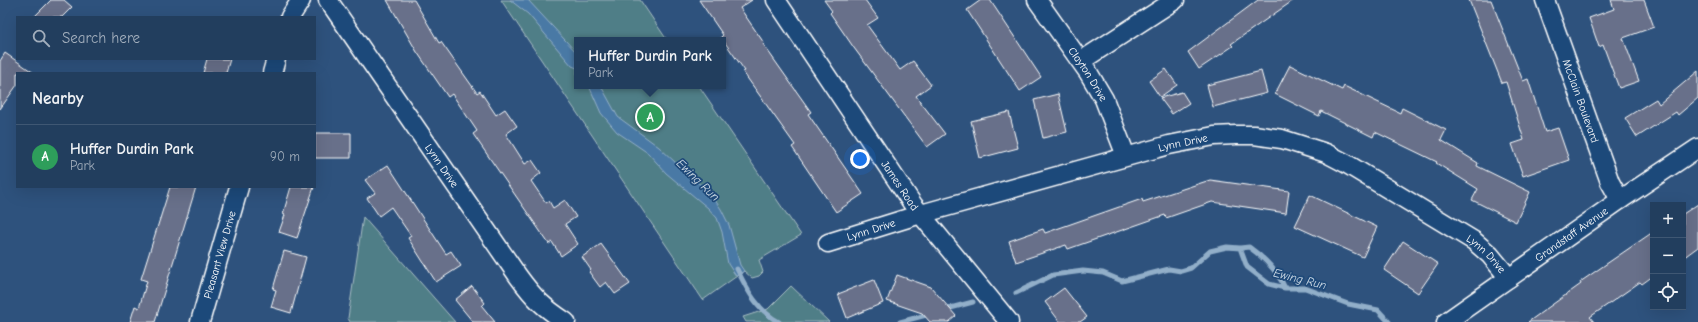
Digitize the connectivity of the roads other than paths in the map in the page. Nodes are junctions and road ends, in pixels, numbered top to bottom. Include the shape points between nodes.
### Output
1 (301, 0) edge
2 (328, 0) edge
3 (776, 0) edge
4 (1036, 0) edge
5 (1175, 0) edge
6 (1545, 0) edge
7 (291, 16) edge
8 (276, 60) edge
9 (1080, 61) junction
10 (272, 72) edge
11 (1698, 148) edge
12 (1126, 156) junction
13 (239, 188) edge
14 (1620, 200) junction
15 (921, 214) junction
16 (828, 243) dead end
17 (1509, 278) junction
18 (200, 322) edge
19 (566, 322) edge
20 (1009, 322) edge
21 (1446, 322) edge

1 - 7 street
2 - 19 street, Lynn Drive via 533,297 544,308
3 - 15 street, James Road
4 - 9 street, Clayton Drive
5 - 9 street
6 - 14 street, McClain Boulevard via 1610,182
8 - 10 street
9 - 12 street, Clayton Drive via 1104,99
11 - 14 street, Grandstaff Avenue
12 - 15 street, Lynn Drive
12 - 17 street, Lynn Drive via 1214,136 1254,135 1304,145 1347,164 1446,223 1490,255
13 - 18 street, Pleasant View Drive
14 - 17 street, Grandstaff Avenue
15 - 16 street, Lynn Drive
15 - 20 street, James Road
17 - 21 street, Grandstaff Avenue

